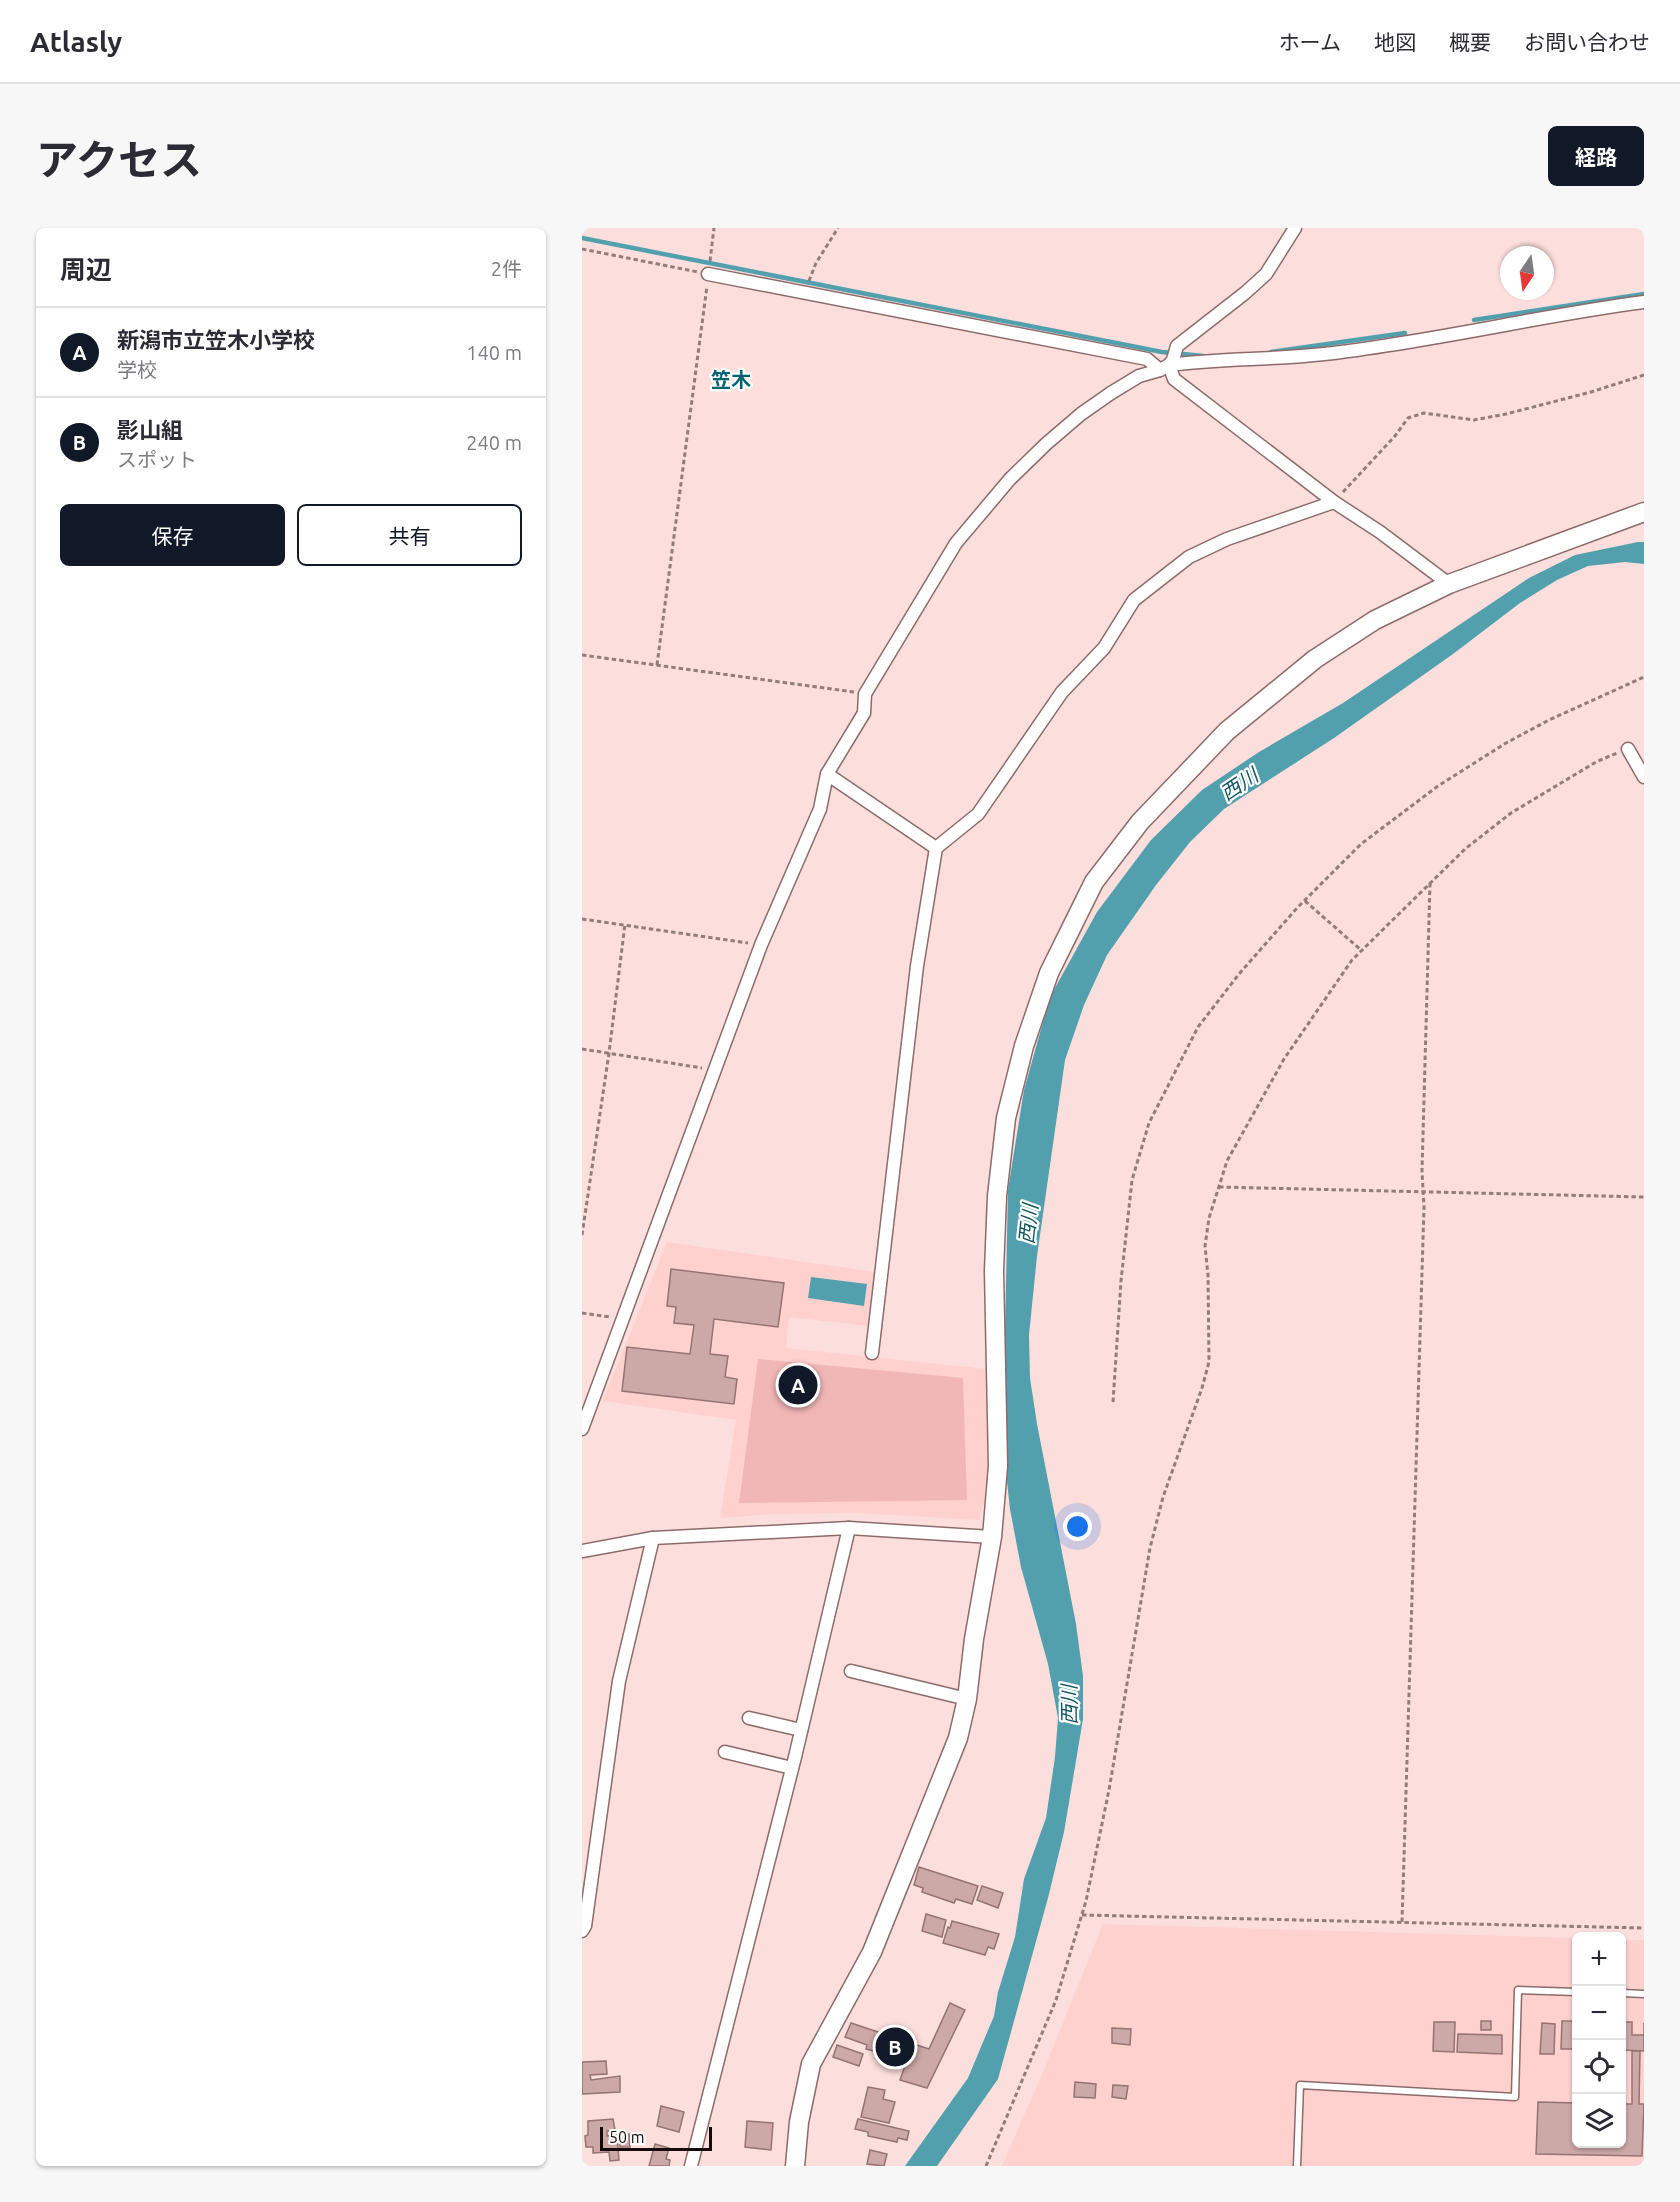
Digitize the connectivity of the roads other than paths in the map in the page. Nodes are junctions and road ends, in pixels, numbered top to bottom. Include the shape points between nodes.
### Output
1 (1295, 228) edge
2 (708, 274) road end
3 (1644, 302) edge
4 (1169, 361) junction
5 (1334, 502) junction
6 (1644, 513) edge
7 (1449, 584) junction
8 (1628, 749) road end
9 (827, 774) junction
10 (1644, 777) edge
11 (936, 848) junction
12 (872, 1353) dead end
13 (582, 1429) edge
14 (849, 1528) junction
15 (992, 1537) junction
16 (653, 1538) junction
17 (582, 1551) edge
18 (851, 1671) dead end
19 (968, 1700) junction
20 (749, 1718) dead end
21 (801, 1730) junction
22 (725, 1752) dead end
23 (792, 1768) junction
24 (582, 1931) edge
25 (1572, 1992) edge
26 (1626, 1993) edge
27 (1644, 1994) edge
28 (691, 2166) edge
29 (795, 2166) edge
30 (1297, 2166) edge

1 - 4 street via 1266,274
2 - 4 street
3 - 4 street via 1322,354
4 - 5 street via 1174,379
4 - 9 street via 1081,414 1010,479 956,543 865,694 864,713
5 - 7 street
5 - 11 street via 1227,539 1189,557 1134,600 1104,648 1062,692 978,814
6 - 7 street
7 - 15 street via 1375,620 1325,653 1227,731 1140,822 1094,882 1049,973 1024,1046 1006,1118 998,1196 994,1271 998,1466
8 - 10 street
9 - 11 street
9 - 13 street via 820,809 761,945
11 - 12 street via 916,966
14 - 15 street
14 - 16 street
14 - 21 street
15 - 19 street
16 - 17 street
16 - 24 street via 619,1681
18 - 19 street
19 - 29 street via 957,1738 872,1952 811,2064
20 - 21 street
21 - 23 street
22 - 23 street
23 - 28 street
25 - 30 lane via 1518,1990 1515,2097 1300,2085
26 - 27 lane

